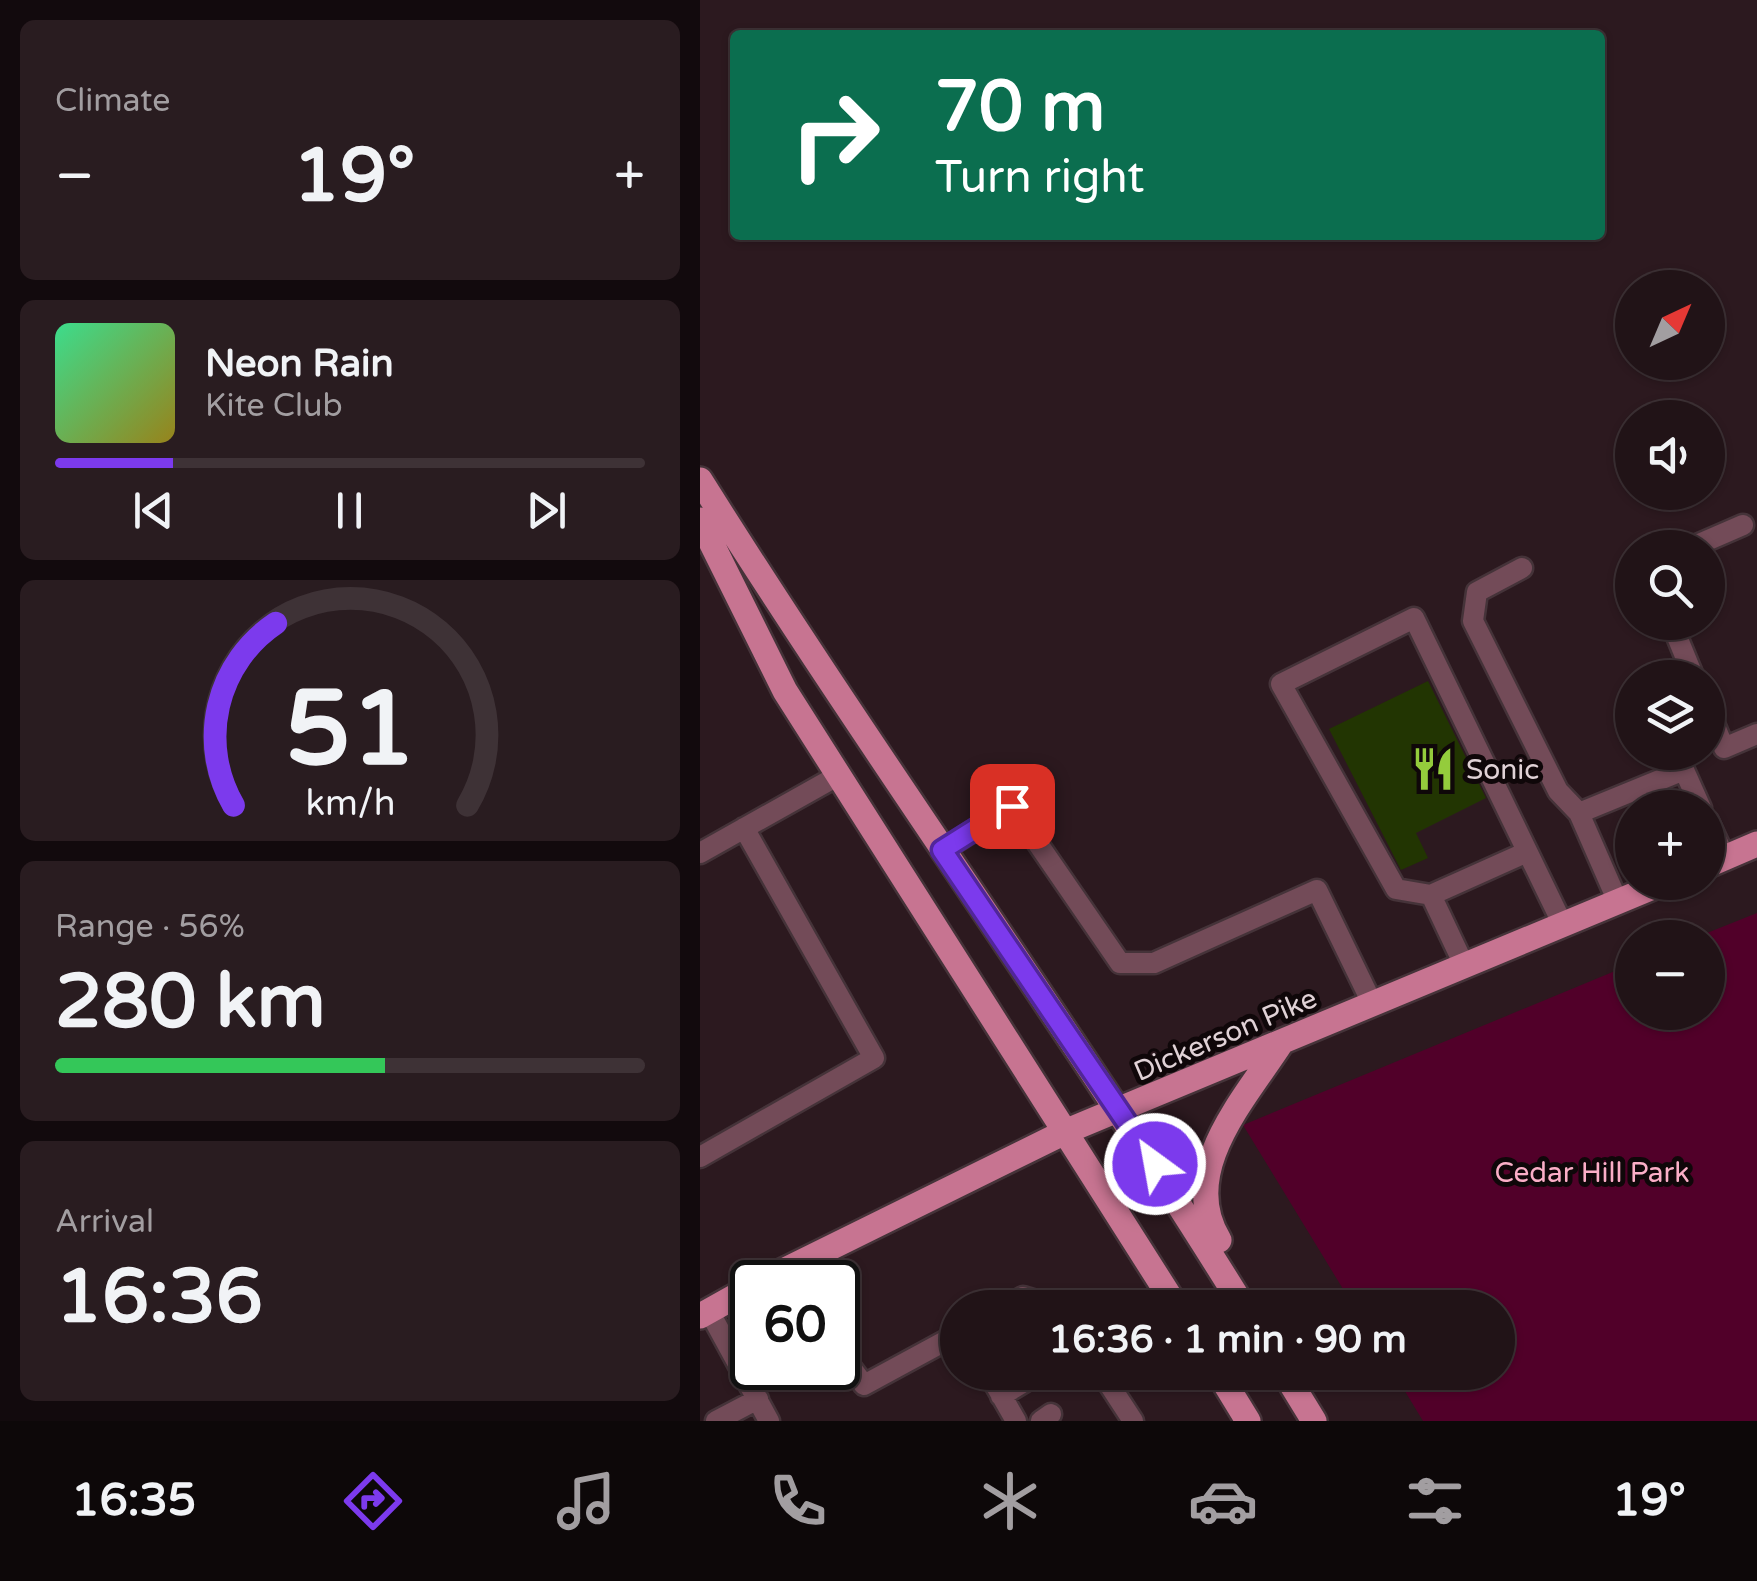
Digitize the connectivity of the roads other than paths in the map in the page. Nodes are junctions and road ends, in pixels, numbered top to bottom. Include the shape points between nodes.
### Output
1 (700, 480) edge
2 (700, 520) edge
3 (1744, 525) dead end
4 (1725, 533) edge
5 (1522, 568) dead end
6 (1757, 734) edge
7 (1725, 748) edge
8 (838, 774) junction
9 (1635, 790) edge
10 (1693, 790) edge
11 (1615, 798) edge
12 (1579, 813) junction
13 (744, 828) junction
14 (1757, 844) edge
15 (942, 850) junction
16 (1527, 852) junction
17 (700, 853) edge
18 (1725, 857) edge
19 (1430, 895) junction
20 (1623, 900) edge
21 (1618, 902) junction
22 (1563, 925) junction
23 (1464, 965) junction
24 (1373, 1005) junction
25 (1281, 1043) junction
26 (1121, 1110) junction
27 (1067, 1131) junction
28 (700, 1157) edge
29 (813, 1260) edge
30 (1166, 1290) edge
31 (1233, 1290) edge
32 (1250, 1290) edge
33 (730, 1299) edge
34 (704, 1313) edge
35 (940, 1344) edge
36 (860, 1380) edge
37 (998, 1390) edge
38 (1011, 1390) edge
39 (1107, 1390) edge
40 (1229, 1390) edge
41 (1295, 1390) edge
42 (1312, 1390) edge
43 (1001, 1396) junction
44 (758, 1399) junction
45 (1130, 1420) edge
46 (716, 1421) edge
47 (769, 1421) edge
48 (1016, 1421) edge
49 (1248, 1421) edge
50 (1314, 1421) edge
51 (1328, 1421) edge

1 - 15 main road
2 - 8 main road via 784,691
3 - 4 lane
5 - 12 lane via 1477,592 1473,621 1558,791
6 - 7 lane
8 - 13 lane
8 - 27 main road
9 - 10 lane via 1684,770
11 - 12 lane
12 - 21 lane
13 - 17 lane
13 - 28 lane via 874,1058
14 - 18 main road
15 - 24 lane via 1012,806 1120,962 1154,963 1317,890
15 - 26 main road
16 - 19 lane
16 - 19 lane via 1414,618 1281,684 1396,890
16 - 22 lane
19 - 23 lane
20 - 21 main road, Dickerson Pike
21 - 22 main road, Dickerson Pike
22 - 23 main road, Dickerson Pike
23 - 24 main road, Dickerson Pike
24 - 25 main road, Dickerson Pike
25 - 26 main road, Dickerson Pike
25 - 32 main road via 1220,1137 1204,1180 1204,1216
26 - 27 main road, Dickerson Pike
26 - 31 main road
27 - 29 main road, Dickerson Pike
27 - 30 main road
33 - 34 main road
34 - 44 lane
35 - 36 lane via 864,1385
37 - 43 lane
38 - 43 lane
39 - 45 lane
40 - 49 main road
41 - 50 main road
42 - 51 main road
43 - 48 lane
44 - 46 lane
44 - 47 lane

